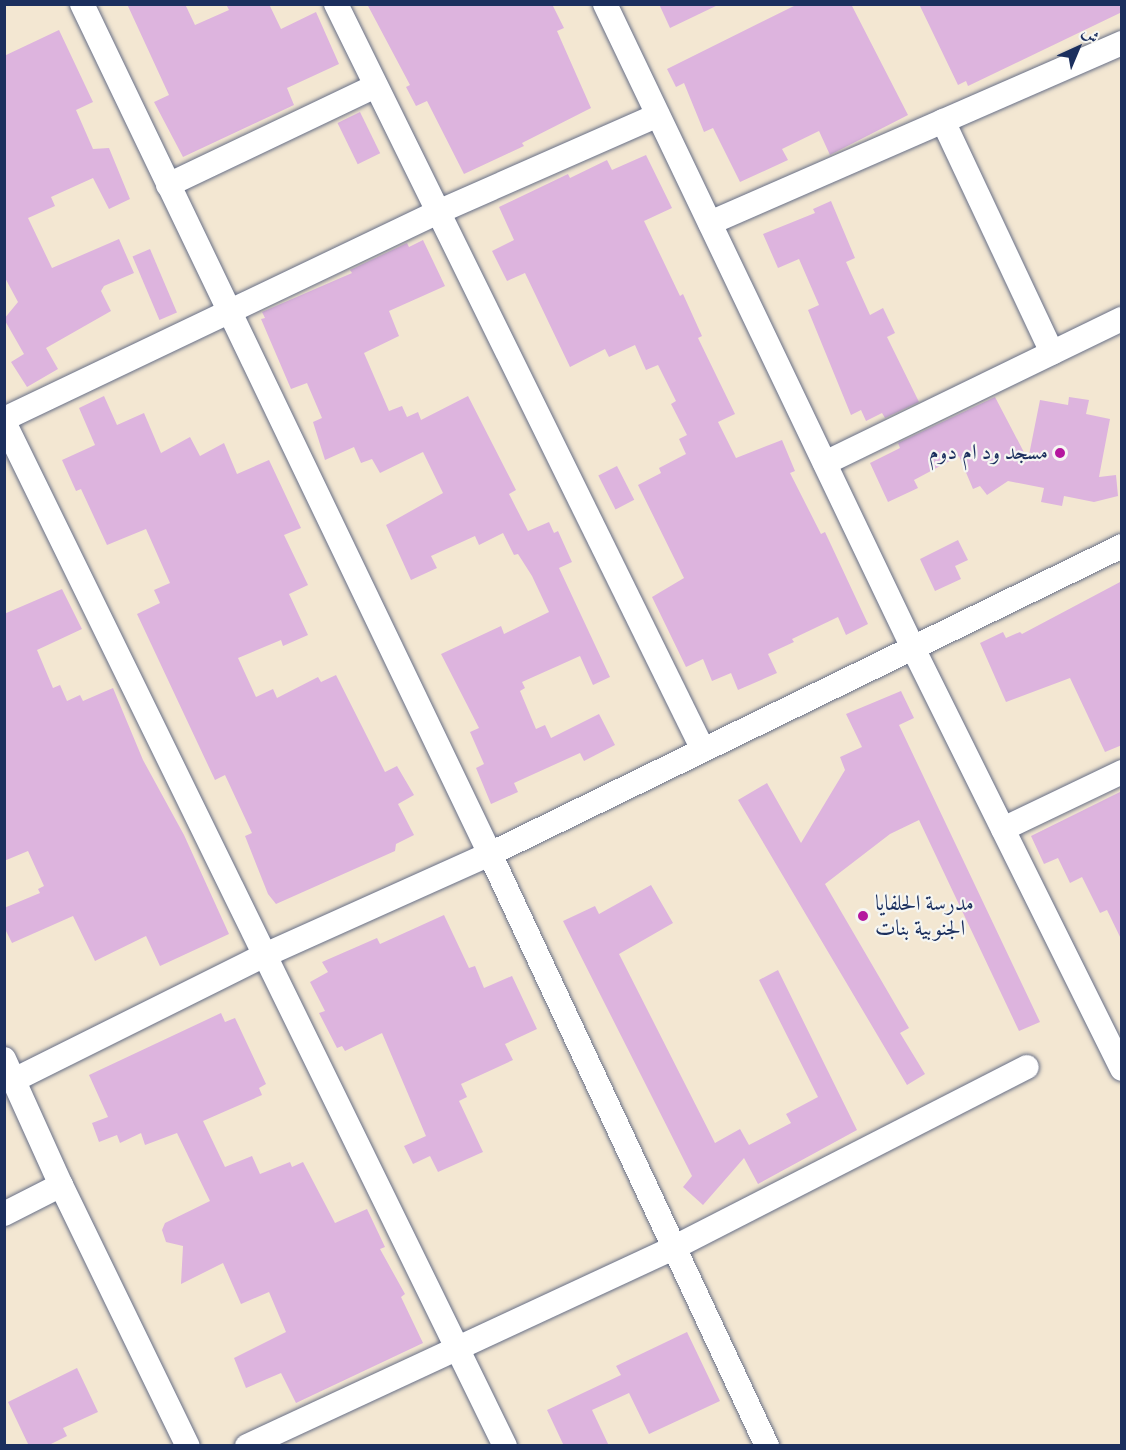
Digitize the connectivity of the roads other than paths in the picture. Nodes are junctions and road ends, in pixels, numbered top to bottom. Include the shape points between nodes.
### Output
1 (82, 4) edge
2 (336, 4) edge
3 (605, 4) edge
4 (1122, 43) edge
5 (376, 86) junction
6 (658, 115) junction
7 (943, 121) junction
8 (168, 184) junction
9 (438, 212) junction
10 (710, 223) junction
11 (228, 311) junction
12 (1122, 319) edge
13 (1052, 353) junction
14 (4, 420) edge
15 (825, 463) junction
16 (1122, 546) edge
17 (913, 648) junction
18 (703, 750) junction
19 (1122, 772) edge
20 (1003, 829) junction
21 (490, 854) junction
22 (265, 955) junction
23 (1027, 1067) dead end
24 (1122, 1069) edge
25 (9, 1070) edge
26 (61, 1185) junction
27 (4, 1214) edge
28 (675, 1247) junction
29 (458, 1348) junction
30 (188, 1446) edge
31 (247, 1446) edge
32 (505, 1446) edge
33 (767, 1446) edge

1 - 8 street
2 - 5 street
3 - 6 street
4 - 7 street
5 - 8 street
5 - 9 street
6 - 9 street
6 - 10 street
7 - 10 street
7 - 13 street
8 - 11 street
9 - 11 street
9 - 18 street
10 - 15 street
11 - 14 street
11 - 21 street
12 - 13 street
13 - 15 street
14 - 22 street
15 - 17 street
16 - 17 street
17 - 18 street
17 - 20 street
18 - 21 street
19 - 20 street
20 - 24 street
21 - 22 street
21 - 28 street
22 - 25 street
22 - 29 street
23 - 28 street
25 - 26 street
26 - 27 street
26 - 30 street
28 - 29 street
28 - 33 street
29 - 31 street
29 - 32 street

